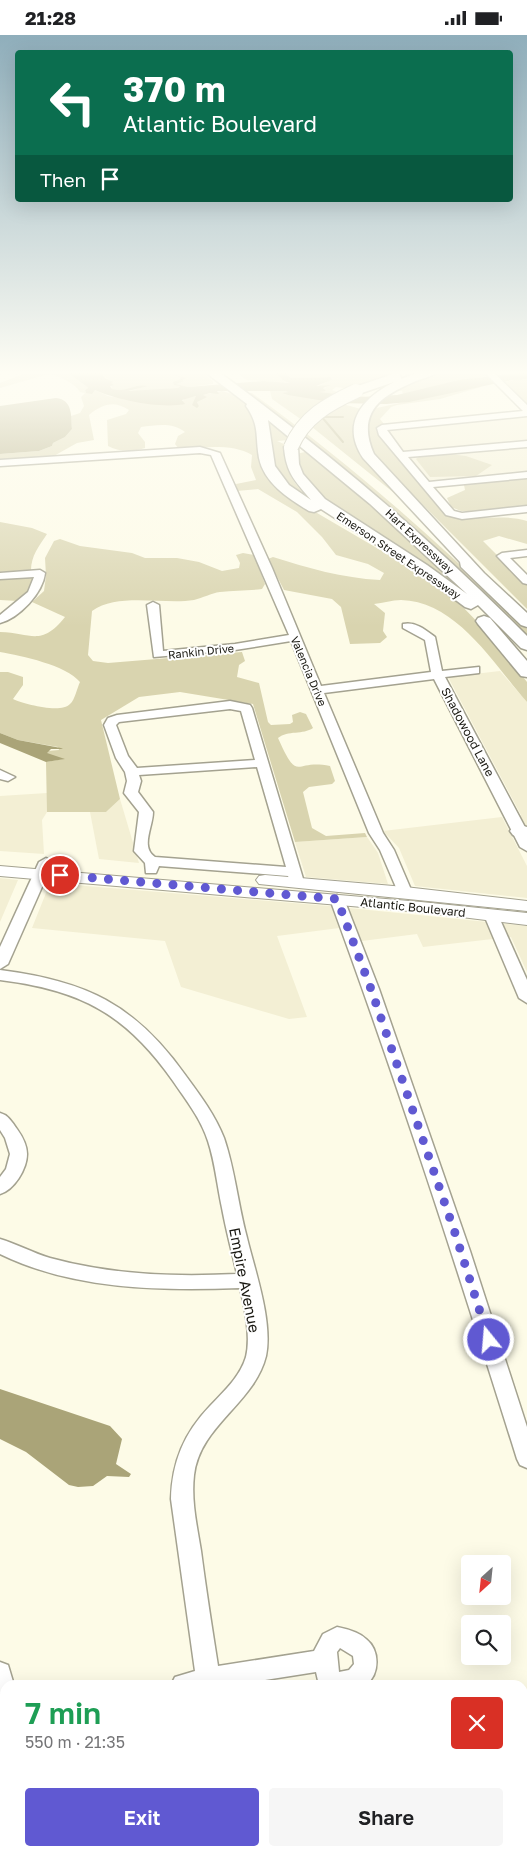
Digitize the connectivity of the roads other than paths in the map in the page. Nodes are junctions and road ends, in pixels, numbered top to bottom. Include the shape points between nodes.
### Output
1 (106, 457) edge
2 (217, 457) edge
3 (267, 457) edge
4 (292, 457) edge
5 (323, 457) edge
6 (343, 457) edge
7 (370, 457) edge
8 (404, 457) edge
9 (0, 463) edge
10 (527, 475) edge
11 (426, 485) junction
12 (527, 509) edge
13 (527, 553) edge
14 (411, 561) junction
15 (0, 576) edge
16 (527, 581) edge
17 (487, 583) junction
18 (446, 585) junction
19 (153, 605) dead end
20 (0, 621) edge
21 (527, 623) edge
22 (407, 626) dead end
23 (295, 637) junction
24 (527, 645) edge
25 (527, 650) edge
26 (474, 670) dead end
27 (527, 672) edge
28 (437, 674) junction
29 (317, 690) junction
30 (262, 763) junction
31 (132, 772) junction
32 (525, 838) edge
33 (0, 858) edge
34 (152, 866) junction
35 (43, 868) junction
36 (0, 871) edge
37 (296, 877) junction
38 (405, 892) junction
39 (337, 899) junction
40 (527, 906) edge
41 (491, 915) junction
42 (527, 919) edge
43 (0, 964) edge
44 (0, 975) edge
45 (527, 998) edge
46 (0, 1119) edge
47 (0, 1188) edge
48 (0, 1246) edge
49 (248, 1281) junction
50 (527, 1459) edge
51 (325, 1660) junction
52 (209, 1680) edge
53 (220, 1680) edge
54 (330, 1680) edge
55 (349, 1680) edge

1 - 9 street, Valencia Drive
2 - 23 street, Valencia Drive
3 - 14 highway via 284,487 321,513
4 - 14 highway, Emerson Street Expressway, bridge via 294,469 309,492 334,512
5 - 24 highway, Hart Expressway via 441,559
6 - 17 highway, Hart Expressway
7 - 17 highway
8 - 11 street
10 - 11 street
11 - 12 street via 454,515
13 - 16 street via 502,555
14 - 18 highway, Emerson Street Expressway
15 - 20 street via 40,573 37,589
17 - 21 highway, Hart Expressway
18 - 25 highway, Emerson Street Expressway via 485,613
18 - 27 highway via 492,629
19 - 23 street, Rankin Drive via 158,655
22 - 28 street, Shadowood Lane via 418,629 431,639
23 - 29 street, Valencia Drive
26 - 28 street
28 - 29 street
28 - 32 street, Shadowood Lane
29 - 38 street, Valencia Drive via 376,833
30 - 31 street
30 - 31 street via 246,708 230,705 112,721 110,725 122,758
30 - 37 street
31 - 34 street via 132,793 146,815 139,846
33 - 35 main road, Atlantic Boulevard
34 - 35 main road, Atlantic Boulevard
34 - 37 main road, Atlantic Boulevard
35 - 36 main road, Atlantic Boulevard
35 - 39 main road, Atlantic Boulevard
35 - 43 street
37 - 38 main road, Atlantic Boulevard
38 - 40 main road, Atlantic Boulevard
39 - 41 main road, Atlantic Boulevard
39 - 50 street via 461,1251
41 - 42 main road, Atlantic Boulevard
41 - 45 street
44 - 49 street, Empire Avenue via 34,977 64,985 125,1017 154,1043 203,1113 216,1139
46 - 47 street via 17,1143 19,1155 18,1167
48 - 49 street via 68,1270 131,1282
49 - 52 street, Empire Avenue via 256,1355 242,1383 193,1442 182,1477 182,1499
51 - 53 street
51 - 54 street
51 - 55 street via 326,1646 336,1637 350,1640 361,1649 366,1661 365,1669 360,1677

